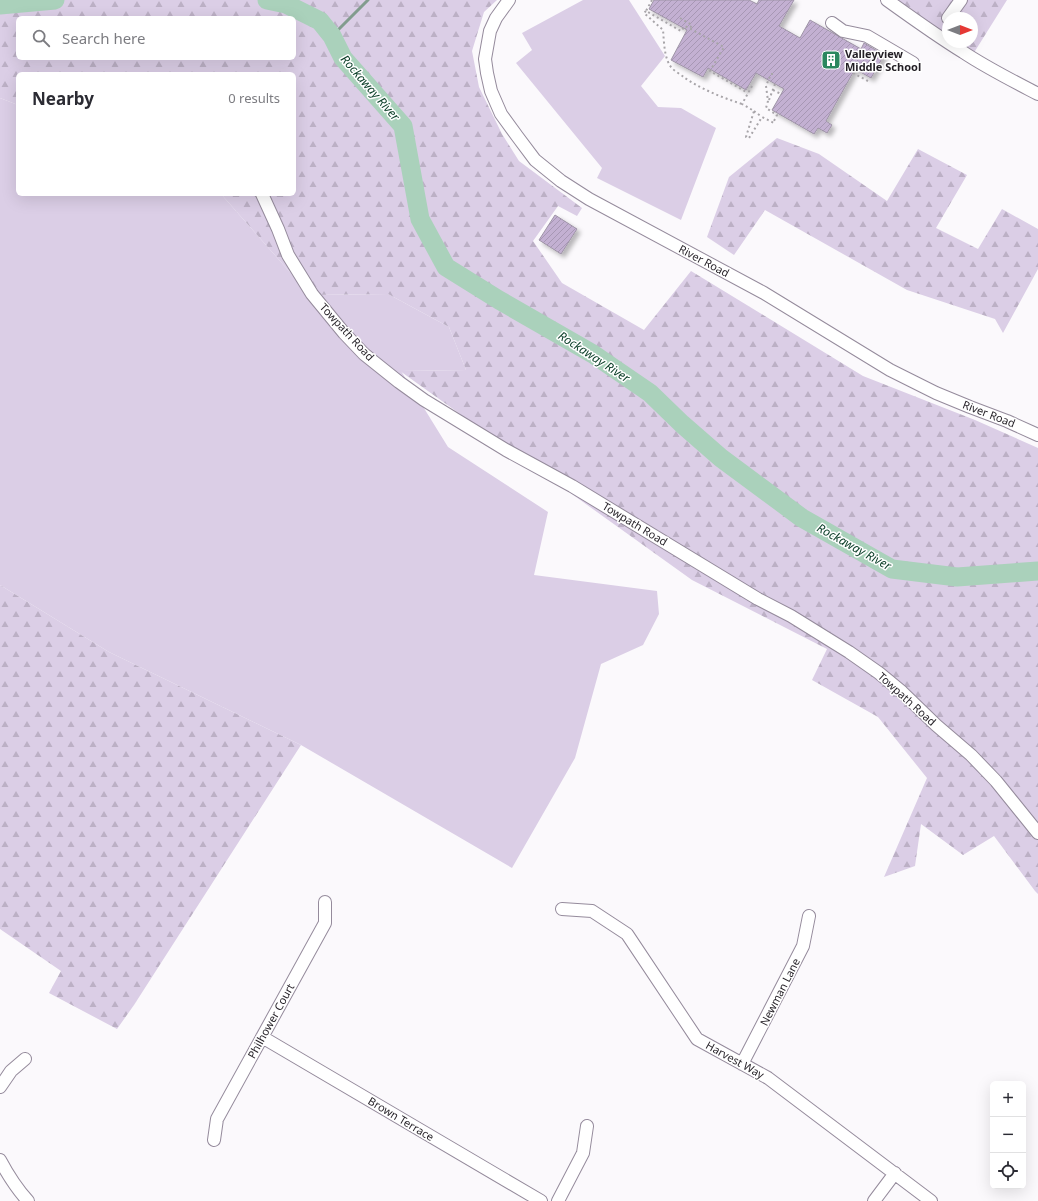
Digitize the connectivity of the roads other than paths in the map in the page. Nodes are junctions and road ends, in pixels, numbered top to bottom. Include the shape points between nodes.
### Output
1 (509, 0) edge
2 (887, 0) edge
3 (961, 0) edge
4 (952, 12) edge
5 (832, 23) dead end
6 (942, 26) edge
7 (936, 35) junction
8 (913, 63) dead end
9 (1038, 94) edge
10 (263, 196) edge
11 (1038, 435) edge
12 (1038, 833) edge
13 (325, 902) dead end
14 (562, 909) dead end
15 (808, 916) dead end
16 (262, 1037) junction
17 (26, 1059) dead end
18 (742, 1064) junction
19 (0, 1087) edge
20 (587, 1126) dead end
21 (214, 1140) dead end
22 (0, 1160) edge
23 (895, 1173) junction
24 (28, 1201) edge
25 (541, 1201) edge
26 (558, 1201) edge
27 (874, 1201) edge
28 (931, 1201) edge

1 - 11 street, River Road via 490,31 485,59 491,91 501,114 535,160 560,181 764,293 890,370 970,408
2 - 7 street
3 - 4 street
5 - 8 street via 843,31 867,36
6 - 7 street
7 - 9 street
10 - 12 street, Towpath Road via 288,255 312,294 344,333 398,382 506,450 572,486 790,616 879,673 971,755 996,781
13 - 16 street, Philhower Court via 325,923
14 - 18 street, Harvest Way via 592,912 627,934 697,1039
15 - 18 street, Newman Lane via 804,946
16 - 21 street, Philhower Court via 217,1119
16 - 25 street, Brown Terrace
17 - 19 street via 10,1071
18 - 23 street, Harvest Way via 768,1078
20 - 26 street via 583,1153
22 - 24 street
23 - 27 street
23 - 28 street, Harvest Way

